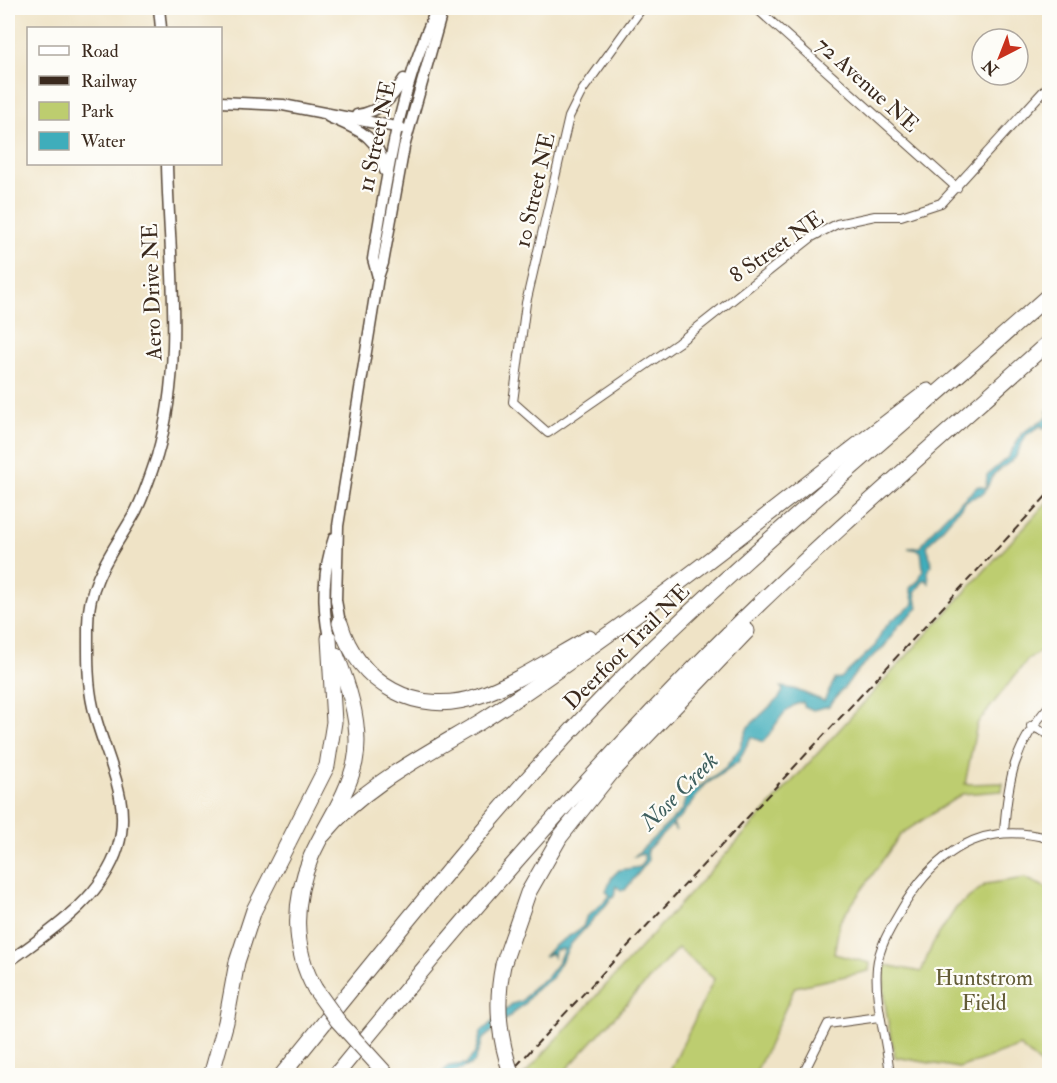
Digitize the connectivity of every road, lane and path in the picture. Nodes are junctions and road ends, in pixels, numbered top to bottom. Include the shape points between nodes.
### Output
1 (159, 8) edge
2 (437, 8) edge
3 (443, 8) edge
4 (642, 8) edge
5 (756, 8) edge
6 (161, 27) edge
7 (410, 71) junction
8 (1050, 84) edge
9 (222, 102) edge
10 (306, 109) junction
11 (347, 116) junction
12 (396, 126) junction
13 (408, 130) junction
14 (167, 165) edge
15 (386, 178) junction
16 (957, 188) junction
17 (378, 277) junction
18 (1050, 294) edge
19 (1050, 341) edge
20 (976, 360) junction
21 (548, 433) joint
22 (339, 526) junction
23 (828, 541) junction
24 (656, 600) junction
25 (340, 623) joint
26 (329, 638) junction
27 (1050, 705) edge
28 (1031, 726) junction
29 (1050, 735) edge
30 (1004, 832) junction
31 (323, 835) junction
32 (1050, 839) edge
33 (8, 962) edge
34 (879, 1017) junction
35 (211, 1076) edge
36 (281, 1076) edge
37 (335, 1076) edge
38 (388, 1076) edge
39 (512, 1076) edge
40 (802, 1076) edge
41 (890, 1076) edge

1 - 6 street
2 - 7 street, 11 Street NE
3 - 13 street, 11 Street NE
4 - 21 street, 10 Street NE via 582,91 569,117 526,303 513,402
5 - 16 street, 72 Avenue NE
7 - 11 street via 382,106
7 - 12 street, 11 Street NE
8 - 16 street, 8 Street NE
9 - 10 street
10 - 11 street
10 - 15 street via 358,130 375,142
11 - 12 street
12 - 13 street
12 - 15 street, 11 Street NE
13 - 17 street, 11 Street NE via 384,263
14 - 33 street, Aero Drive NE via 175,318 168,412 144,492 94,585 88,624 92,705 121,797 123,823 119,846 93,890
15 - 17 street, 11 Street NE via 373,259
16 - 21 street, 8 Street NE via 929,209 837,224 812,237 678,343
17 - 22 street, 11 Street NE
18 - 20 highway, Deerfoot Trail NE
19 - 23 highway
20 - 24 highway via 948,375
20 - 36 highway, Deerfoot Trail NE via 750,558 638,663 520,787
22 - 25 street, 11 Street NE via 336,600
22 - 26 street, 11 Street NE via 328,556 323,612
23 - 37 highway via 711,651 559,813 414,978
23 - 39 highway, bridge via 808,569 612,772 548,855 528,892 503,965 498,1023
24 - 25 highway via 497,687 445,703 405,697 375,681 353,654
24 - 31 highway via 501,707 370,790
26 - 31 highway via 343,673 356,727 355,759 347,787
26 - 35 highway via 334,722 327,766 254,910 237,962
27 - 28 street
28 - 29 street
28 - 30 street via 1012,770
30 - 32 street
30 - 34 street via 986,836 945,857 926,874 904,905 880,954
31 - 38 highway, bridge via 311,857 297,907 300,951 315,990
34 - 40 street via 828,1024
34 - 41 street

